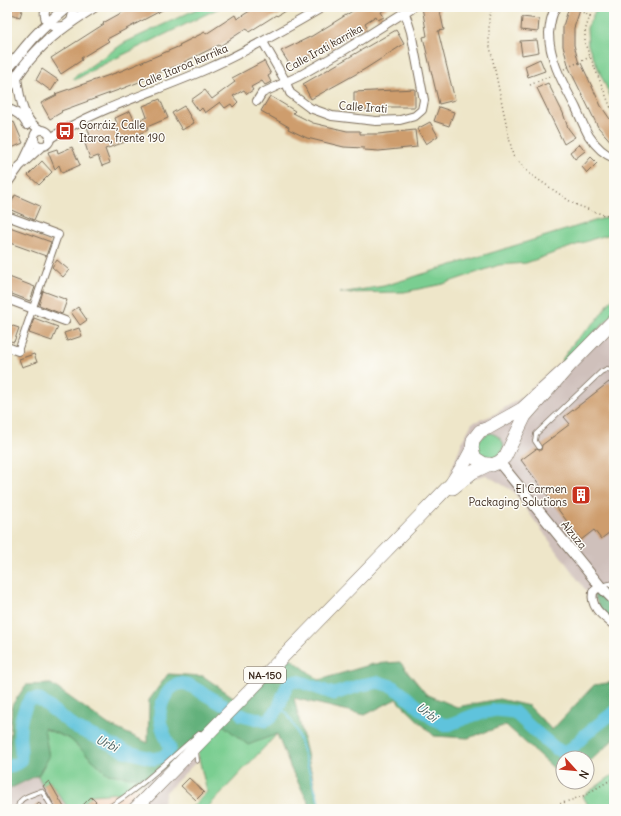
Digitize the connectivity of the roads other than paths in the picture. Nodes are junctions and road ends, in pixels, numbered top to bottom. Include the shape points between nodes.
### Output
1 (46, 7) edge
2 (67, 7) edge
3 (72, 7) edge
4 (94, 7) edge
5 (323, 7) edge
6 (413, 7) edge
7 (556, 7) edge
8 (405, 14) junction
9 (48, 23) junction
10 (67, 24) junction
11 (263, 42) junction
12 (7, 69) edge
13 (13, 80) edge
14 (286, 82) junction
15 (7, 89) edge
16 (257, 101) dead end
17 (7, 108) edge
18 (41, 130) junction
19 (34, 138) junction
20 (49, 139) junction
21 (42, 146) junction
22 (614, 158) edge
23 (20, 166) junction
24 (7, 184) edge
25 (7, 216) edge
26 (58, 235) joint
27 (7, 299) edge
28 (32, 309) junction
29 (614, 320) edge
30 (65, 321) dead end
31 (614, 329) edge
32 (591, 345) junction
33 (7, 346) edge
34 (18, 350) joint
35 (570, 366) junction
36 (614, 373) edge
37 (488, 428) junction
38 (539, 447) dead end
39 (472, 449) junction
40 (508, 449) junction
41 (495, 463) junction
42 (395, 541) junction
43 (614, 583) edge
44 (600, 586) junction
45 (614, 600) edge
46 (614, 625) edge
47 (239, 701) junction
48 (196, 746) junction
49 (197, 760) dead end
50 (18, 809) edge
51 (53, 809) edge
52 (106, 809) edge
53 (135, 809) edge

1 - 9 street via 44,17
2 - 9 street
3 - 10 street via 73,13
4 - 10 street
5 - 11 street, Calle Itaroa karrika
6 - 8 street, Calle Irati karrika
7 - 22 street via 551,15 549,34 558,72 590,136 602,150
8 - 14 street, Calle Irati karrika
8 - 14 street, Calle Irati via 424,100 422,110 415,116 400,120 376,121 332,116 310,108 290,93
9 - 10 street via 54,27
9 - 12 street
10 - 13 street via 29,60
11 - 14 street, Calle Irati
11 - 20 street, Calle Itaroa karrika via 208,69 79,122
13 - 15 street
13 - 18 street via 22,109 35,127
14 - 16 street via 262,94
17 - 19 street via 25,121
18 - 19 street
18 - 20 street via 47,133
19 - 21 street via 36,143
19 - 23 street
20 - 21 street
21 - 23 street
23 - 24 street
25 - 26 street
26 - 28 street
27 - 28 street
28 - 30 street
28 - 34 street
29 - 32 main road
31 - 32 street
32 - 35 main road
33 - 34 street
35 - 37 main road via 522,409
35 - 40 main road via 524,416
36 - 38 lane via 607,369 601,372 536,434 535,441
37 - 39 main road via 480,431 473,440
37 - 40 main road via 504,434
39 - 41 main road via 476,458 483,463
39 - 42 main road via 451,484
40 - 41 main road via 505,457
41 - 42 main road via 473,472
41 - 44 street, Alzuza
42 - 47 main road, NA-150
43 - 44 lane
44 - 45 street, Alzuza
44 - 46 street via 593,592 592,599 595,607
47 - 48 main road, NA-150
47 - 52 lane via 148,779
48 - 49 lane
48 - 53 main road, NA-150
50 - 51 lane via 21,799 41,791

